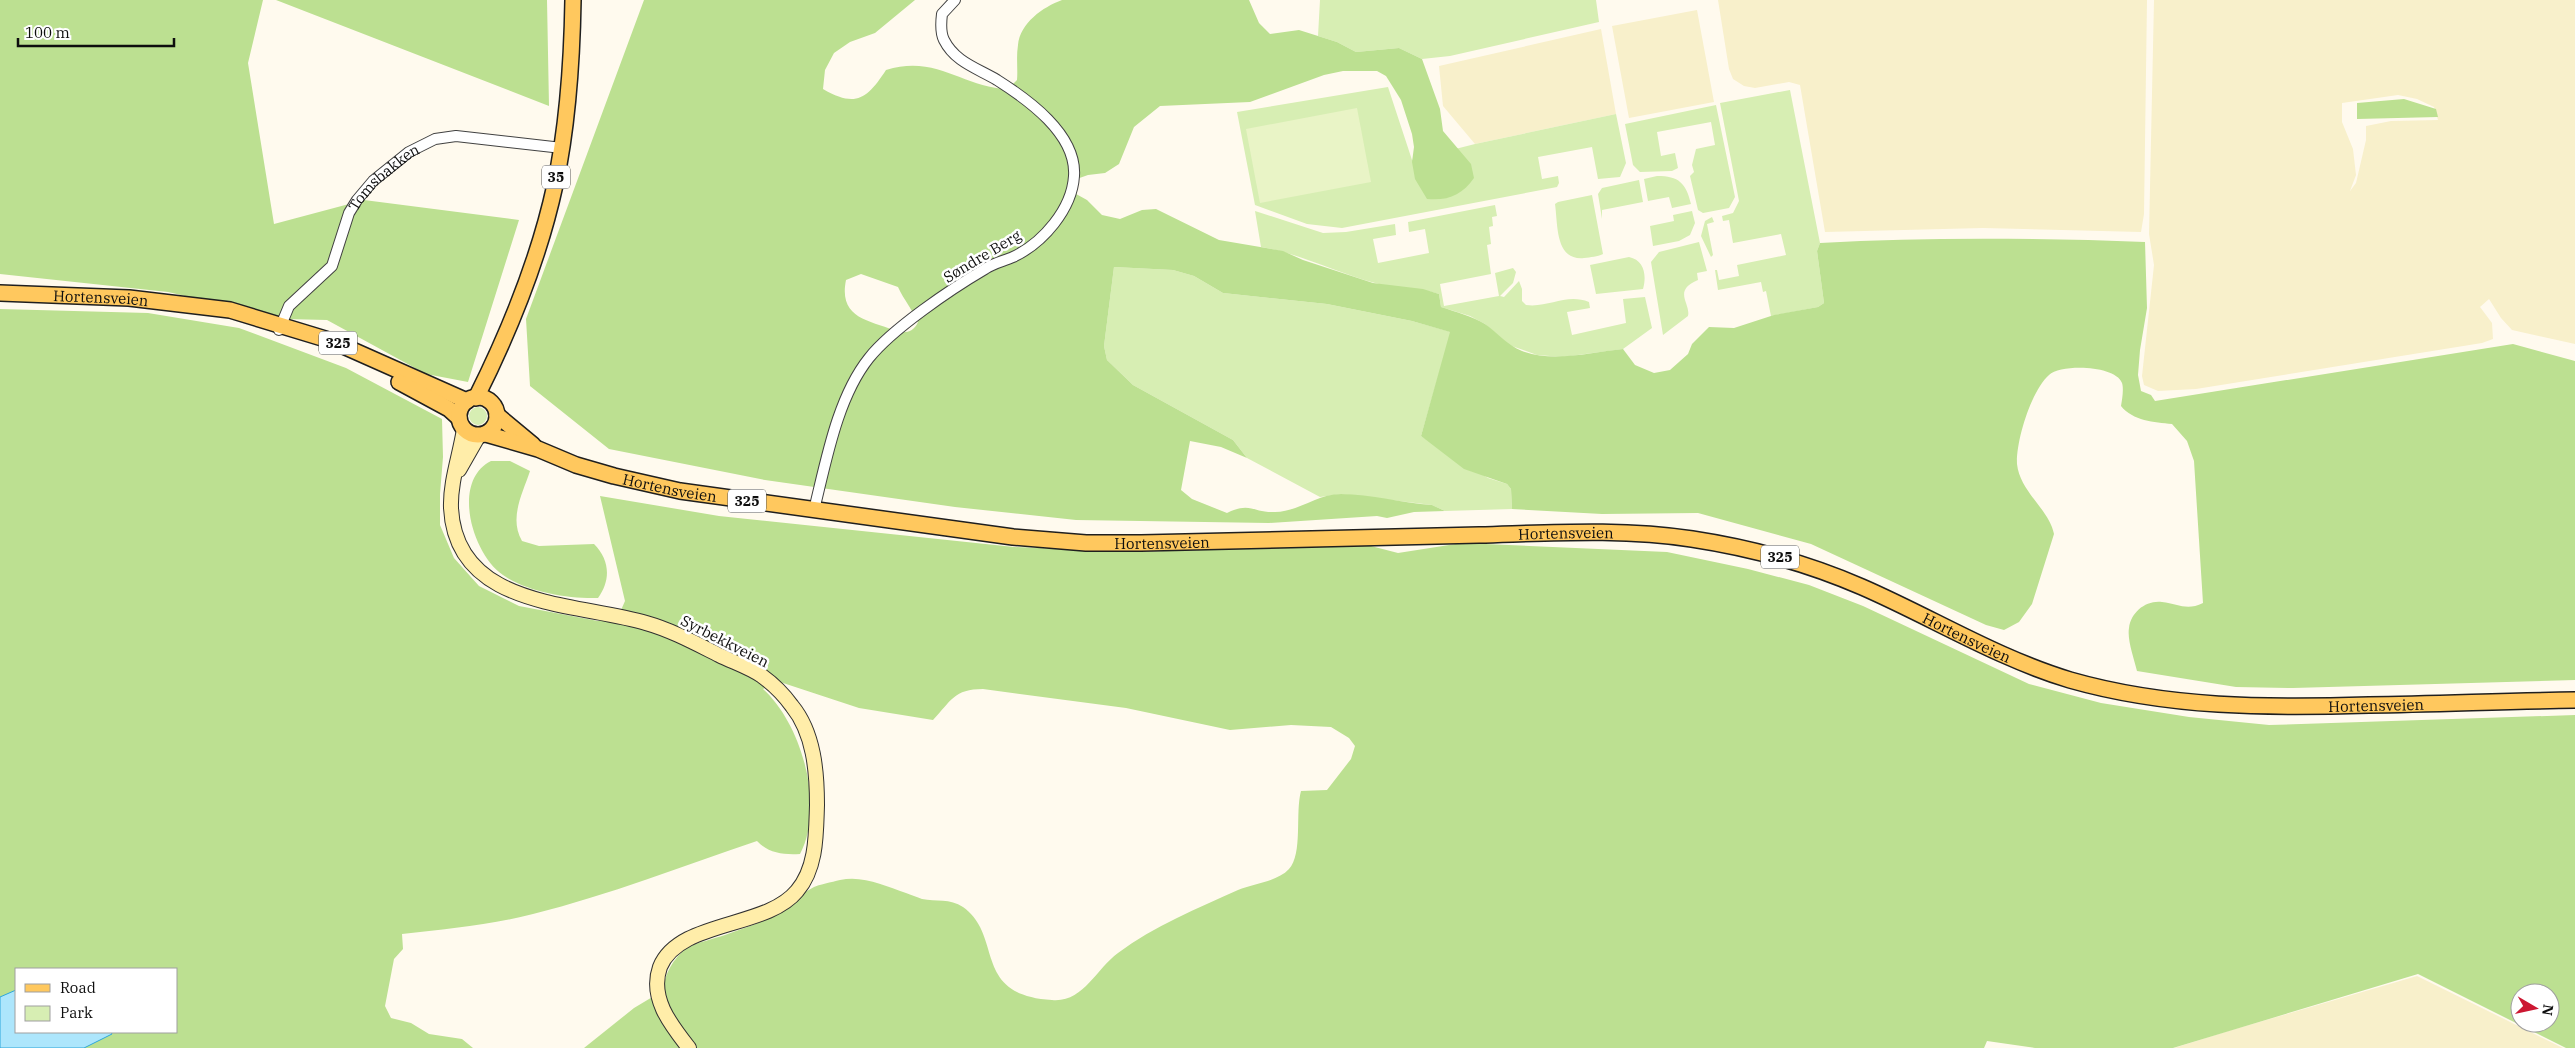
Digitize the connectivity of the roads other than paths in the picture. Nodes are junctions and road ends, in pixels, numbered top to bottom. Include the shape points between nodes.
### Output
1 (573, 0) edge
2 (955, 0) edge
3 (562, 148) junction
4 (0, 293) edge
5 (280, 327) junction
6 (478, 400) junction
7 (497, 415) junction
8 (462, 424) junction
9 (482, 434) junction
10 (538, 449) junction
11 (455, 478) junction
12 (814, 510) junction
13 (2575, 700) edge
14 (689, 1048) edge

1 - 3 main road, 35
2 - 12 street, Søndre Berg via 942,14 943,38 950,50 1048,119 1064,139 1070,155 1074,174 1071,192 1064,209 1036,241 1014,256 986,268 925,310 888,337 868,359 845,399
3 - 5 street, Tomsbakken via 456,136 435,139 409,152 373,181 357,200 349,213 332,266 289,306
3 - 6 main road, 35 via 540,241 502,346
4 - 5 main road, Hortensveien / 325 via 128,298 202,308
5 - 6 main road, Hortensveien / 325 via 357,351
5 - 8 main road, Hortensveien / 325 via 449,409
6 - 7 main road, 325
6 - 8 main road via 461,408
7 - 9 main road via 494,426
7 - 10 main road, Hortensveien / 325
8 - 9 main road, 325 via 471,434
8 - 11 main road, Syrbekkveien
9 - 10 main road, Hortensveien / 325
9 - 11 main road
10 - 12 main road, Hortensveien / 325 via 576,465 655,486
11 - 14 main road, Syrbekkveien via 451,509 458,538 473,564 496,583 530,599 646,623 741,665 772,685 792,705 808,735 817,804 814,853 804,882 791,898 775,909 700,935 679,945 662,962 658,990 664,1012
12 - 13 main road, Hortensveien / 325 via 1013,537 1086,542 1660,534 1748,549 1807,566 1861,587 2032,666 2136,696 2268,707

